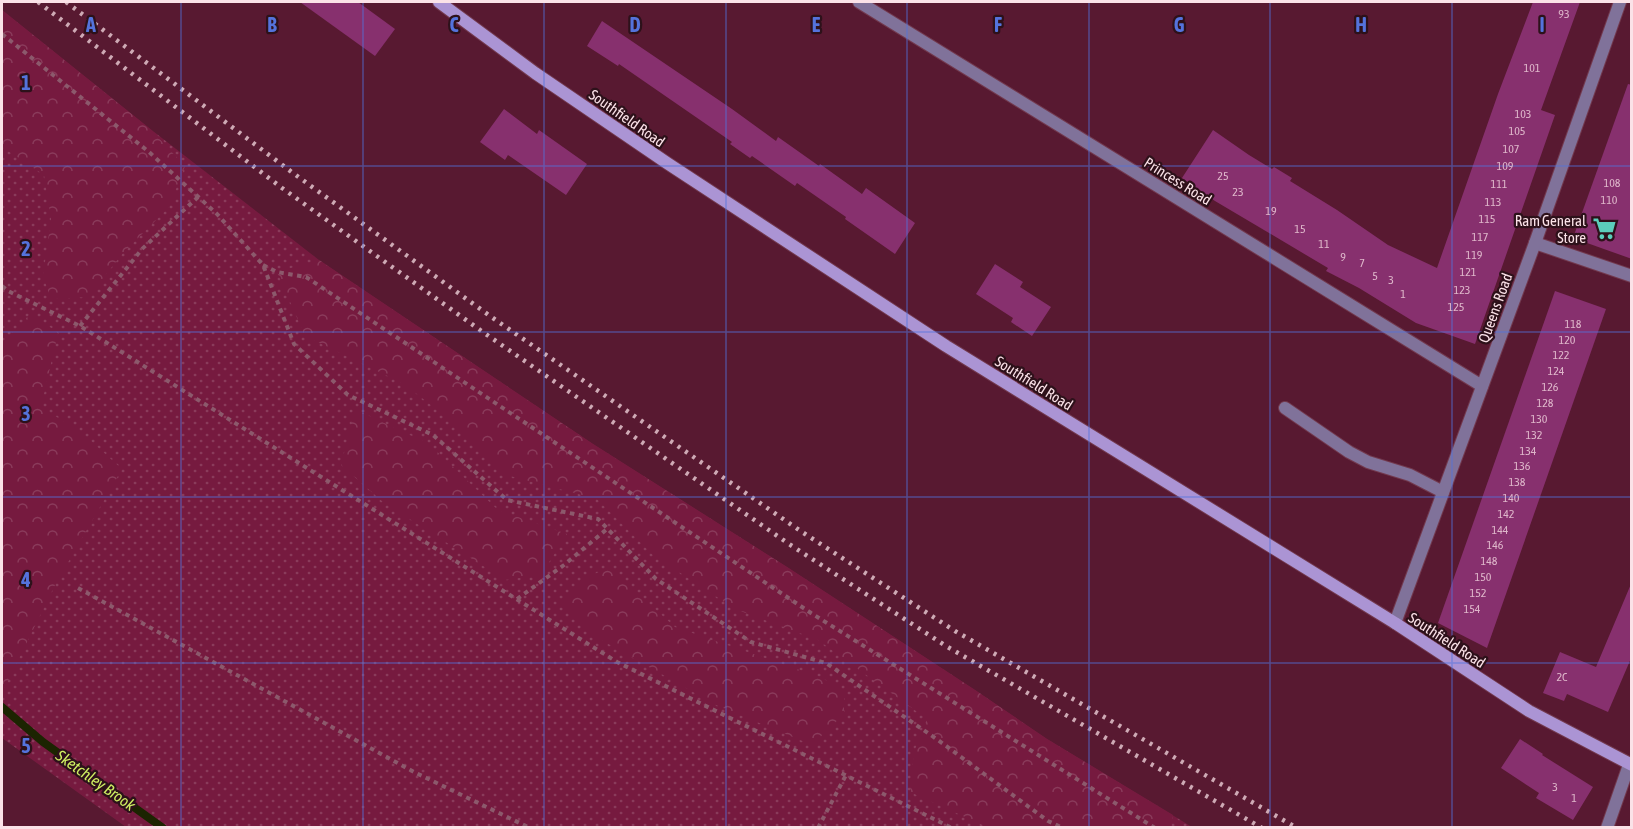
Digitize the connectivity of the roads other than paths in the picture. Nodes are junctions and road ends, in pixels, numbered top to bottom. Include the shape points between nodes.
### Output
1 (439, 2) edge
2 (859, 2) edge
3 (1620, 2) edge
4 (1534, 243) junction
5 (1632, 276) edge
6 (1482, 386) junction
7 (1285, 408) dead end
8 (1443, 492) junction
9 (1395, 623) junction
10 (1630, 765) edge
11 (1607, 828) edge

1 - 9 main road, Southfield Road via 667,163 946,346
2 - 6 street, Princess Road
3 - 4 street, Queens Road
4 - 5 street
4 - 6 street, Queens Road
6 - 8 street, Queens Road
7 - 8 street via 1349,452
8 - 9 street, Queens Road
9 - 10 main road, Southfield Road via 1528,711
10 - 11 street

